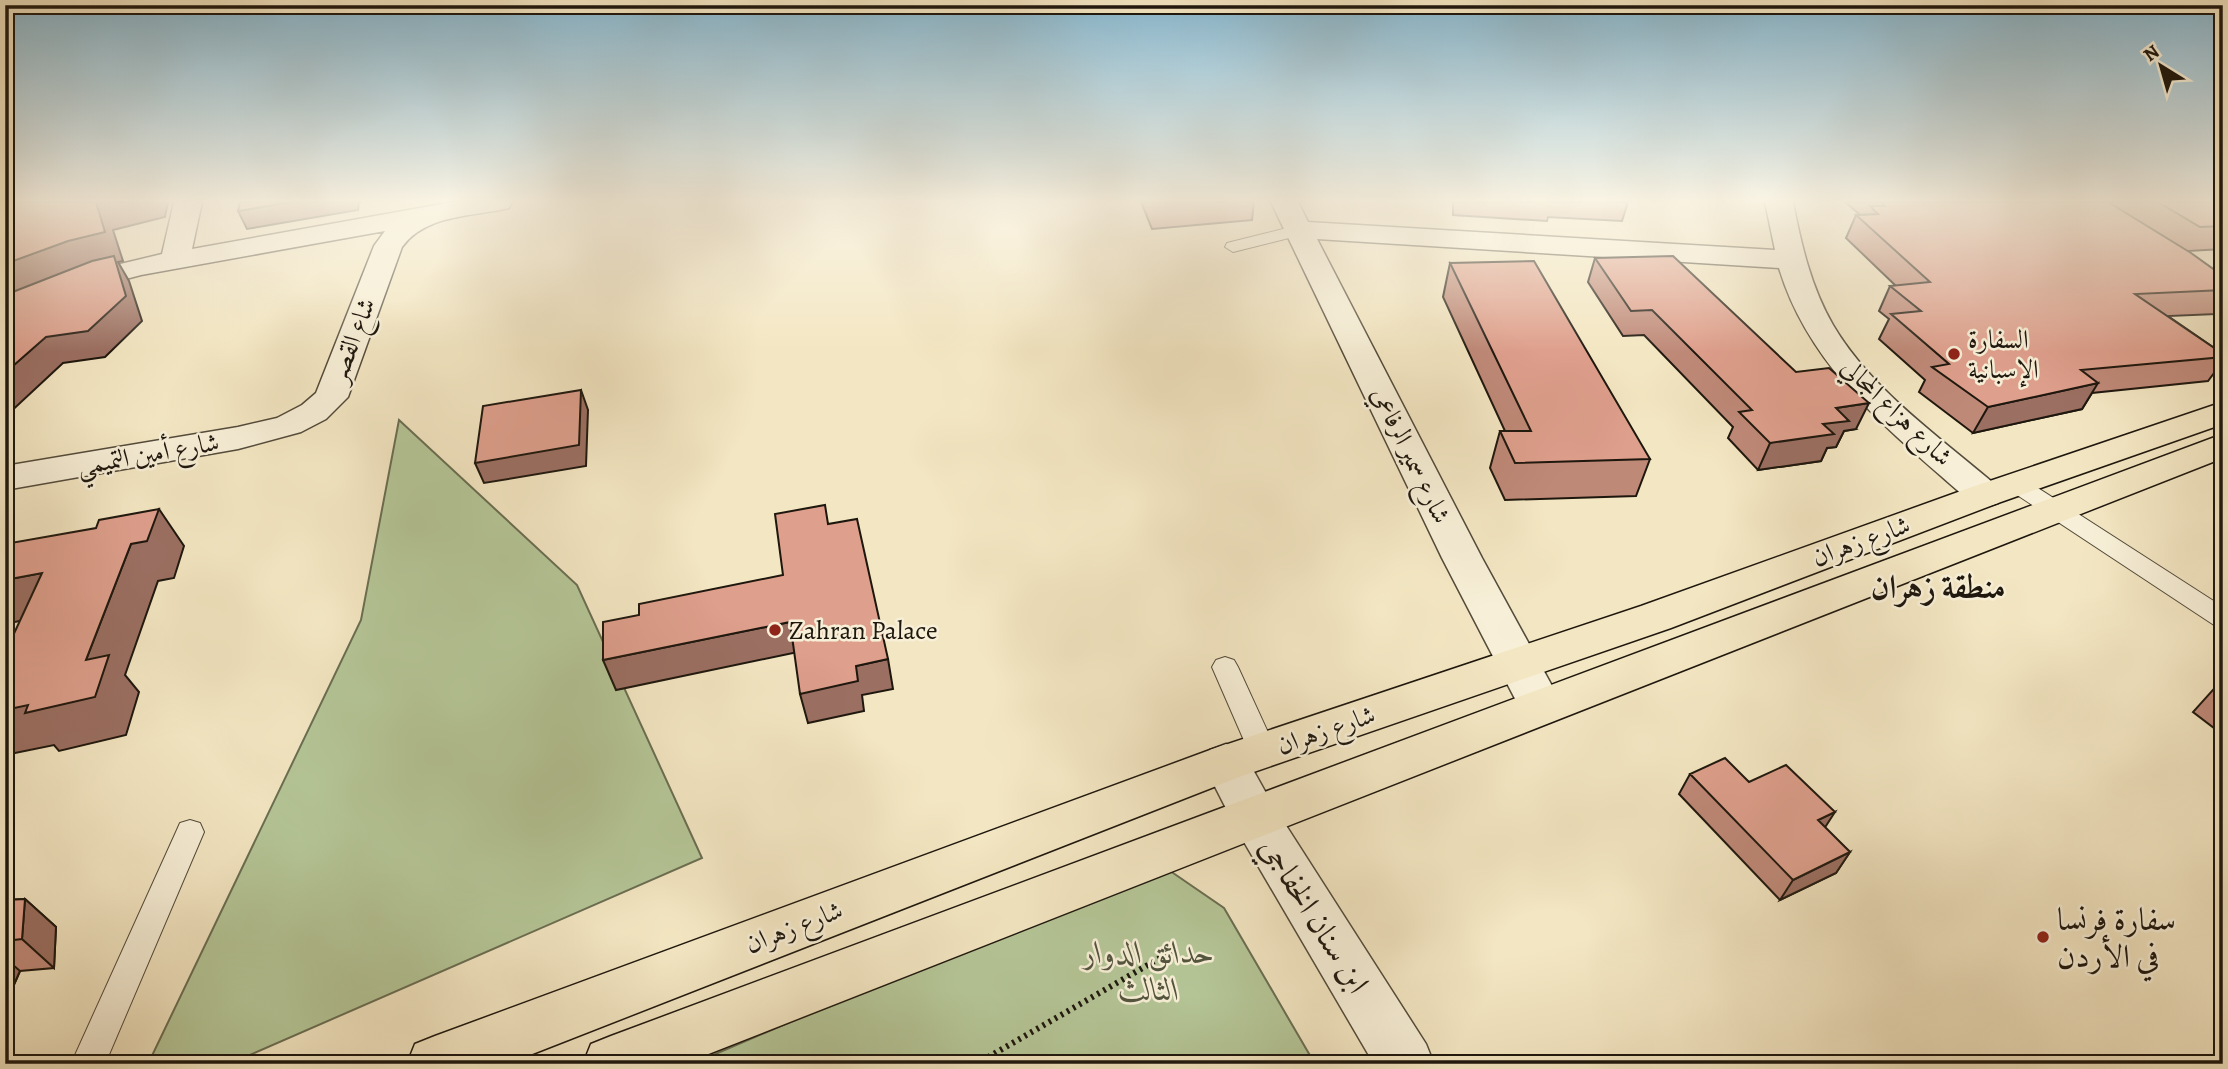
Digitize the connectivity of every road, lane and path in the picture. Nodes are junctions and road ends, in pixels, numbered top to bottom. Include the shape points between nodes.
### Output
1 (177, 252) edge
2 (215, 252) edge
3 (386, 252) edge
4 (1310, 252) edge
5 (1699, 252) edge
6 (1789, 252) edge
7 (175, 259) junction
8 (1791, 260) junction
9 (5, 316) edge
10 (2223, 412) edge
11 (289, 425) joint
12 (2223, 445) edge
13 (5, 478) edge
14 (2001, 490) junction
15 (2056, 510) junction
16 (2223, 619) edge
17 (1520, 664) junction
18 (1225, 667) dead end
19 (1541, 706) junction
20 (1245, 758) junction
21 (1254, 816) junction
22 (190, 832) dead end
23 (1174, 950) dead end
24 (88, 1064) edge
25 (435, 1064) edge
26 (611, 1064) edge
27 (976, 1064) edge
28 (1406, 1064) edge

1 - 7 street
2 - 7 street
3 - 11 street, شاع القصر via 331,397
4 - 17 street, شارع سمير الرفاعي via 1462,558
5 - 8 street
6 - 8 street, شارع هزاع المجالي
7 - 9 street via 97,278
8 - 14 street, شارع هزاع المجالي via 1817,324 1856,378
10 - 14 main road, شارع زهران
11 - 13 street, شارع أمين التميمي
12 - 15 main road, شارع زهران
14 - 15 lane
14 - 17 main road, شارع زهران
15 - 16 lane
15 - 19 main road, شارع زهران
17 - 19 street, شارع سمير الرفاعي
17 - 20 main road, شارع زهران
18 - 20 lane
19 - 21 main road, شارع زهران
20 - 21 street, ابن سنان الخفاجي
20 - 25 main road, شارع زهران
21 - 26 main road, شارع زهران
21 - 28 street, ابن سنان الخفاجي
22 - 24 lane
23 - 27 path

